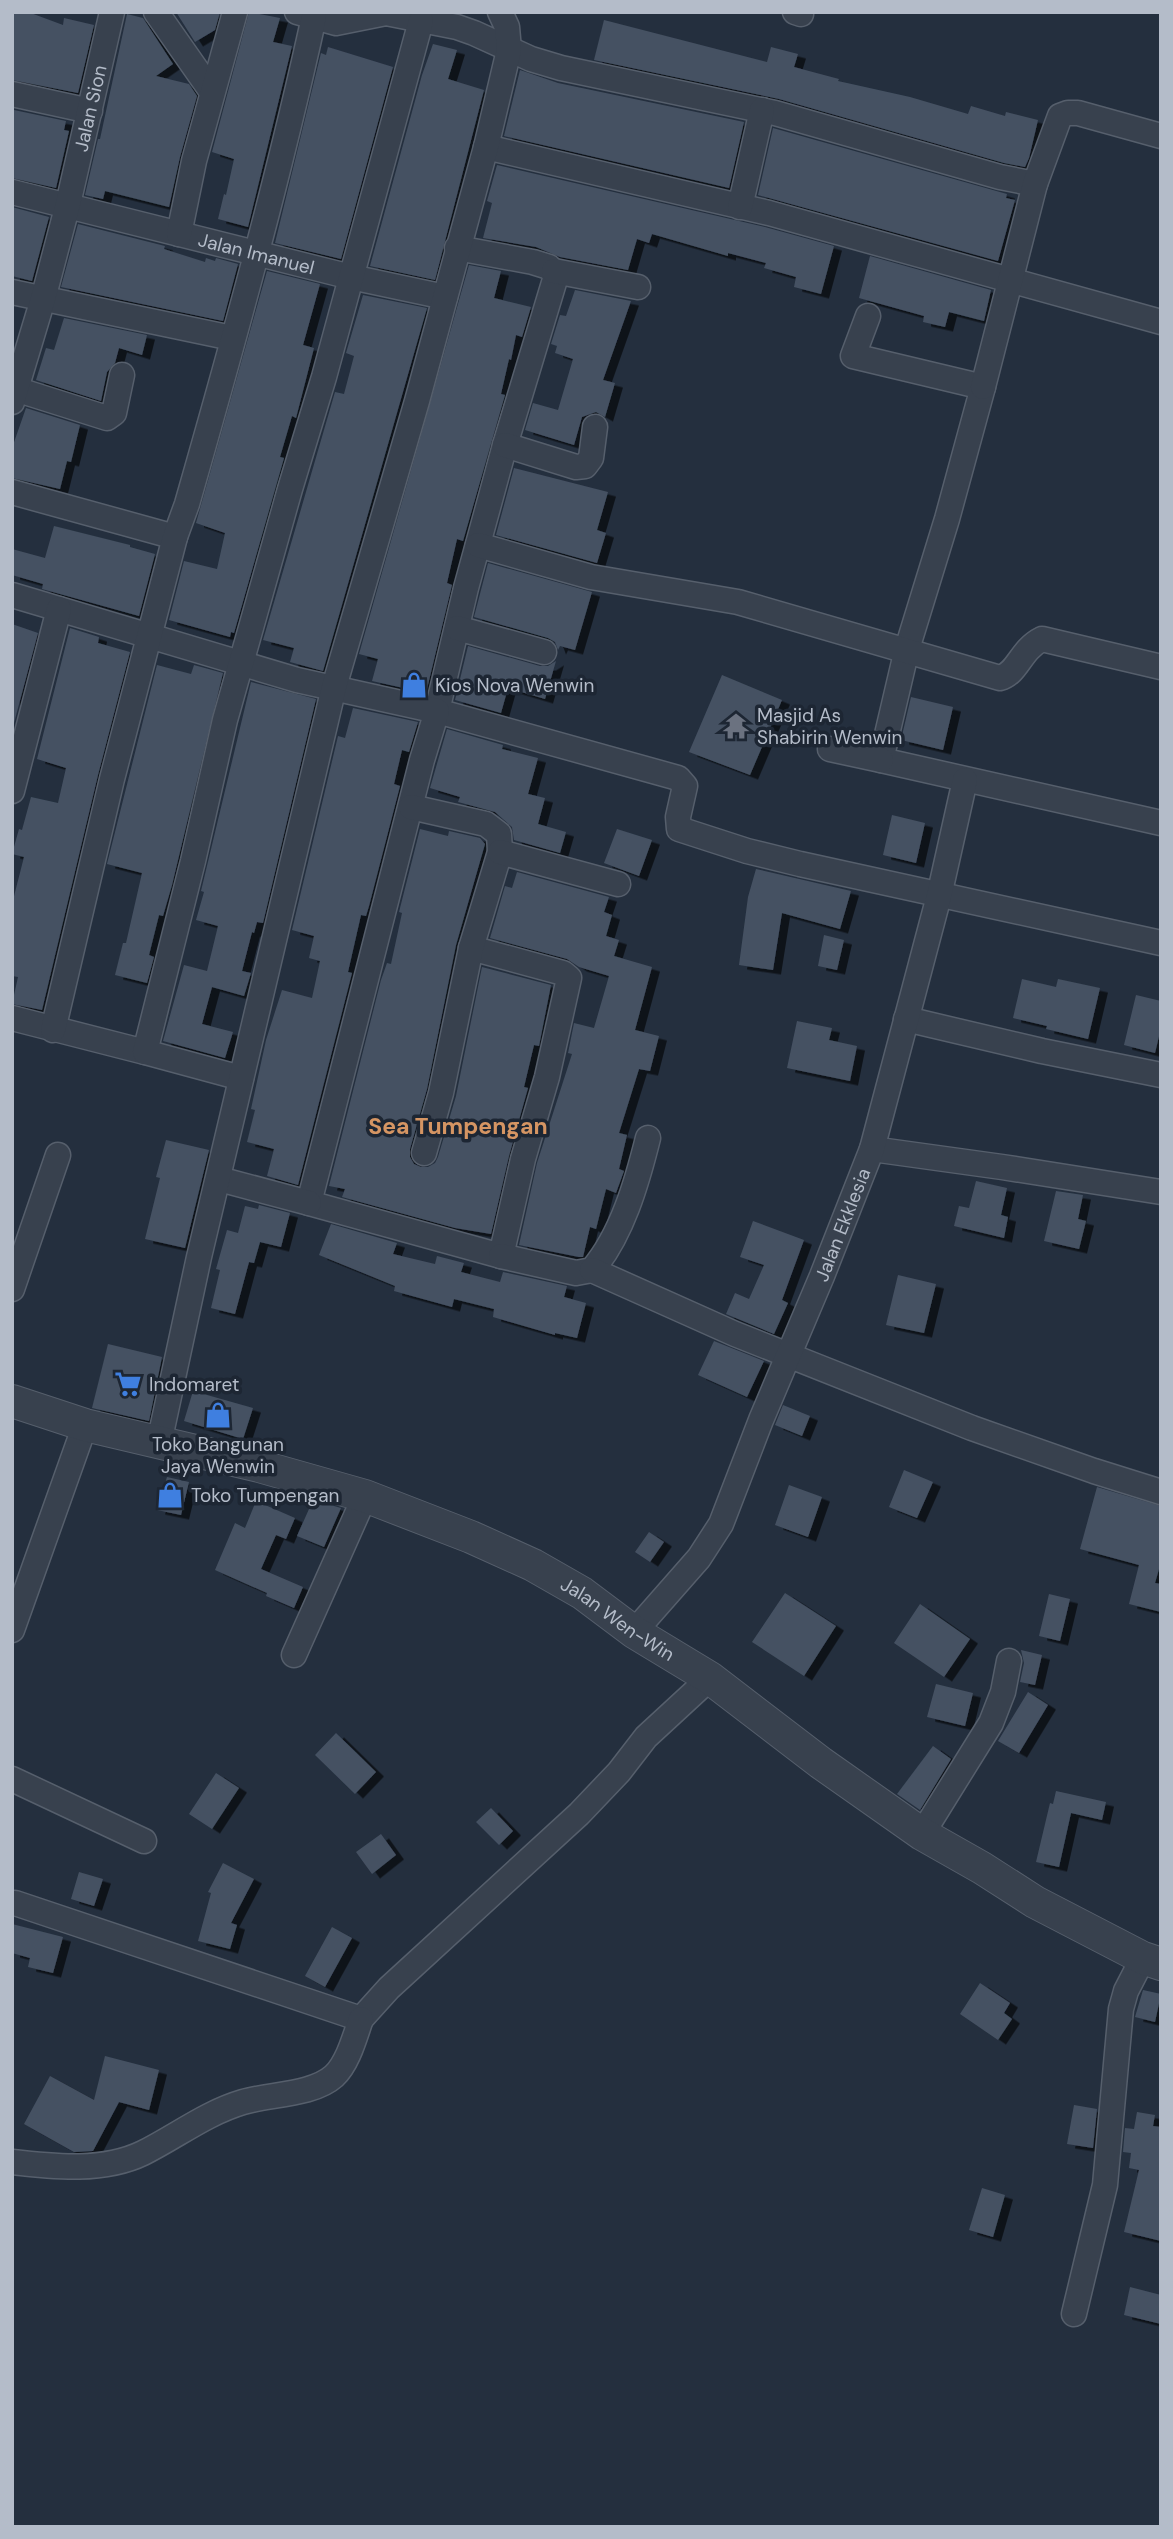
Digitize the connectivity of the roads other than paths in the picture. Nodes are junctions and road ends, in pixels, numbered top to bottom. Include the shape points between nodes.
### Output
1 (112, 12) edge
2 (156, 12) edge
3 (235, 12) edge
4 (500, 12) edge
5 (386, 13) edge
6 (306, 15) edge
7 (421, 21) junction
8 (509, 50) junction
9 (212, 92) junction
10 (12, 94) edge
11 (762, 110) junction
12 (90, 111) junction
13 (1161, 136) edge
14 (486, 147) junction
15 (1035, 184) junction
16 (12, 192) edge
17 (68, 204) junction
18 (740, 207) junction
19 (179, 234) junction
20 (457, 248) junction
21 (256, 253) junction
22 (554, 271) junction
23 (351, 277) junction
24 (1011, 281) junction
25 (638, 287) dead end
26 (12, 292) edge
27 (445, 297) junction
28 (43, 299) junction
29 (869, 316) dead end
30 (1161, 322) edge
31 (232, 338) junction
32 (122, 375) dead end
33 (983, 387) junction
34 (13, 393) edge
35 (595, 427) dead end
36 (505, 444) junction
37 (12, 492) edge
38 (175, 537) junction
39 (478, 545) junction
40 (12, 595) edge
41 (59, 608) junction
42 (457, 628) junction
43 (150, 636) junction
44 (907, 649) junction
45 (544, 652) dead end
46 (243, 664) junction
47 (1161, 667) edge
48 (334, 687) junction
49 (437, 711) junction
50 (830, 749) dead end
51 (881, 760) junction
52 (965, 780) junction
53 (12, 791) edge
54 (411, 807) junction
55 (1161, 823) edge
56 (500, 852) junction
57 (618, 884) dead end
58 (939, 896) junction
59 (1161, 943) edge
60 (471, 948) junction
61 (12, 1018) edge
62 (906, 1019) junction
63 (53, 1030) junction
64 (145, 1052) junction
65 (1161, 1075) edge
66 (241, 1078) junction
67 (648, 1138) dead end
68 (872, 1149) junction
69 (424, 1153) dead end
70 (58, 1155) dead end
71 (219, 1179) junction
72 (1161, 1192) edge
73 (309, 1203) junction
74 (500, 1256) junction
75 (592, 1270) junction
76 (12, 1289) edge
77 (788, 1355) junction
78 (12, 1401) edge
79 (85, 1426) junction
80 (159, 1443) junction
81 (1161, 1492) edge
82 (365, 1496) junction
83 (12, 1630) edge
84 (634, 1632) junction
85 (294, 1655) dead end
86 (1009, 1661) dead end
87 (710, 1678) junction
88 (12, 1779) edge
89 (922, 1834) junction
90 (144, 1841) dead end
91 (15, 1903) dead end
92 (1152, 1961) edge
93 (361, 2019) junction
94 (12, 2162) edge
95 (1074, 2314) dead end

1 - 12 street, Jalan Sion
2 - 9 street
3 - 9 street
4 - 8 street via 508,27
5 - 6 street via 335,23
5 - 7 street
6 - 21 street via 296,100
7 - 8 street via 474,33
7 - 23 street
8 - 11 street via 561,68
8 - 14 street
9 - 19 street
10 - 12 street
11 - 15 street
11 - 18 street
12 - 17 street, Jalan Sion
13 - 15 street via 1078,113 1060,116
14 - 18 street
14 - 20 street
15 - 24 street
16 - 17 street, Jalan Imanuel
17 - 19 street, Jalan Imanuel
17 - 28 street, Jalan Sion
18 - 24 street
19 - 21 street, Jalan Imanuel
20 - 22 street via 533,262
20 - 27 street
21 - 23 street, Jalan Imanuel
21 - 31 street
22 - 25 street
22 - 36 street
23 - 27 street, Jalan Imanuel
23 - 46 street
24 - 30 street
24 - 33 street
26 - 28 street
27 - 48 street
28 - 31 street
28 - 34 street, Jalan Sion
29 - 33 street via 853,356
31 - 38 street
32 - 34 street via 114,413 107,418
33 - 44 street
35 - 36 street via 591,458 585,466
36 - 39 street
37 - 38 street
38 - 43 street
39 - 42 street
39 - 44 street via 591,577 738,602
40 - 41 street
41 - 43 street
41 - 53 street
42 - 45 street
42 - 49 street
43 - 46 street
43 - 63 street
44 - 47 street via 1000,677 1015,668 1029,645 1042,639
44 - 51 street
46 - 48 street
46 - 64 street via 225,720
48 - 49 street
48 - 66 street
49 - 54 street
49 - 58 street via 678,778 685,786 679,829 747,851
50 - 51 street
51 - 52 street
52 - 55 street
52 - 58 street, Jalan Ekklesia
54 - 56 street via 486,824 499,834
54 - 73 street
56 - 57 street
56 - 60 street
58 - 59 street
58 - 62 street, Jalan Ekklesia
60 - 69 street
60 - 74 street via 569,978
61 - 63 street
62 - 65 street
62 - 68 street, Jalan Ekklesia
63 - 64 street
64 - 66 street
66 - 71 street
67 - 75 street via 620,1220
68 - 72 street
68 - 77 street, Jalan Ekklesia
70 - 76 street
71 - 73 street
71 - 80 street
73 - 74 street
74 - 75 street via 576,1273
75 - 77 street
77 - 81 street via 972,1428
77 - 84 street, Jalan Ekklesia via 721,1524 699,1558
78 - 79 street, Jalan Wen-Win
79 - 80 street, Jalan Wen-Win
79 - 83 street
80 - 82 street, Jalan Wen-Win
82 - 84 street, Jalan Wen-Win via 533,1565 582,1593
82 - 85 street
84 - 87 street, Jalan Wen-Win
86 - 89 street via 991,1723
87 - 89 street, Jalan Wen-Win
87 - 93 street via 646,1737 579,1814
88 - 90 street
89 - 92 street, Jalan Wen-Win via 1035,1902
91 - 93 street
92 - 95 street via 1126,1991 1121,2009 1105,2185
93 - 94 street via 336,2074 321,2084 242,2102 206,2116 141,2154 111,2163 48,2166

